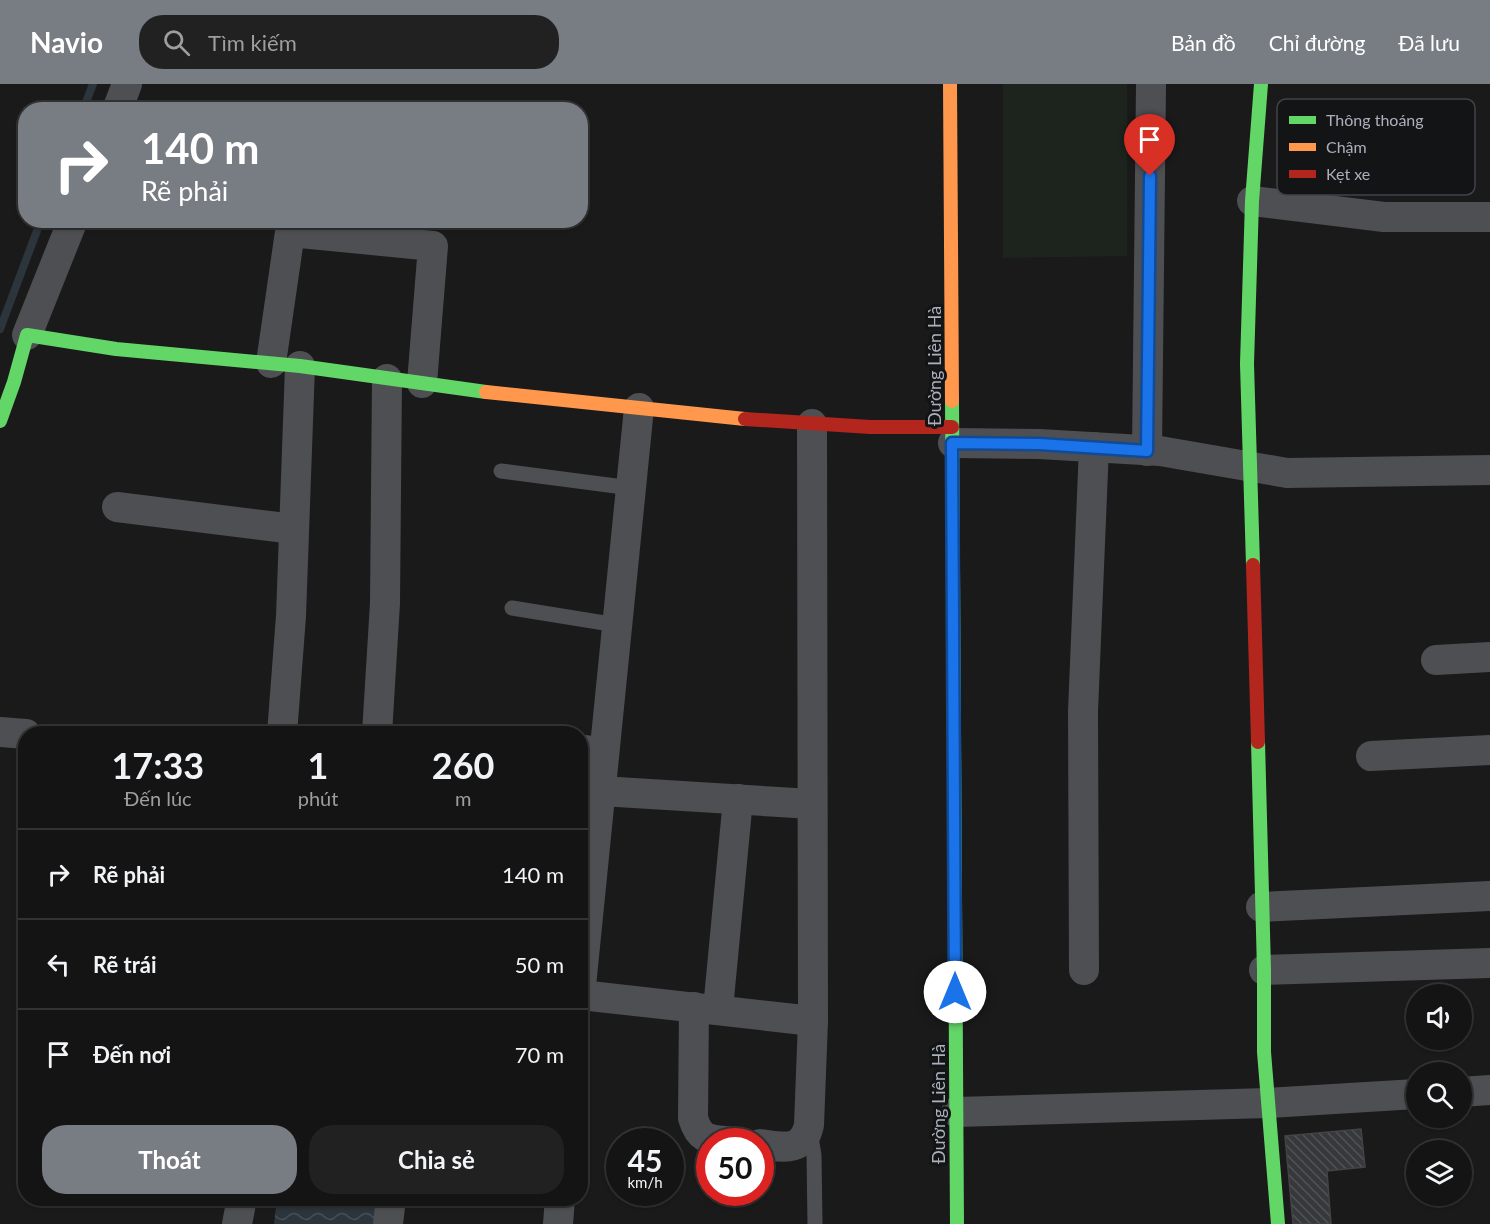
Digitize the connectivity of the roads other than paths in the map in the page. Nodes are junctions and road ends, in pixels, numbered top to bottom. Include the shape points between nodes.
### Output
1 (127, 84) edge
2 (950, 84) edge
3 (1151, 84) edge
4 (1261, 84) edge
5 (120, 102) edge
6 (1252, 201) junction
7 (1490, 217) edge
8 (70, 228) edge
9 (27, 335) junction
10 (285, 365) junction
11 (387, 378) junction
12 (422, 384) junction
13 (639, 408) junction
14 (0, 421) edge
15 (812, 424) junction
16 (952, 435) junction
17 (1094, 447) junction
18 (1147, 451) junction
19 (1251, 467) junction
20 (1490, 470) edge
21 (501, 471) dead end
22 (631, 488) junction
23 (117, 507) dead end
24 (294, 529) junction
25 (512, 608) dead end
26 (618, 625) junction
27 (1490, 657) edge
28 (1436, 660) dead end
29 (283, 726) edge
30 (377, 726) edge
31 (0, 732) edge
32 (18, 733) edge
33 (593, 744) edge
34 (1490, 750) edge
35 (1371, 756) dead end
36 (601, 791) junction
37 (738, 800) junction
38 (812, 804) junction
39 (588, 869) edge
40 (1490, 896) edge
41 (1261, 907) junction
42 (1490, 963) edge
43 (1084, 970) dead end
44 (1264, 970) junction
45 (588, 997) edge
46 (706, 1008) junction
47 (813, 1021) junction
48 (1490, 1090) edge
49 (1472, 1091) edge
50 (1406, 1095) edge
51 (1268, 1102) junction
52 (956, 1112) junction
53 (809, 1125) junction
54 (696, 1128) edge
55 (774, 1146) edge
56 (240, 1206) edge
57 (390, 1206) edge
58 (559, 1206) edge
59 (237, 1224) edge
60 (388, 1224) edge
61 (558, 1224) edge
62 (815, 1224) edge
63 (957, 1224) edge
64 (1278, 1224) edge

1 - 5 street
2 - 16 street, Đường Liên Hà
3 - 18 street
4 - 6 street
6 - 7 street via 1384,218
6 - 19 street via 1247,364
8 - 9 street
9 - 10 street via 116,349
9 - 14 street
10 - 11 street
10 - 12 street via 290,232 433,246
10 - 24 street
11 - 12 street
11 - 30 street via 385,603
12 - 13 street
13 - 15 street
13 - 22 street
15 - 16 street
15 - 38 street
16 - 17 street
16 - 52 street, Đường Liên Hà
17 - 18 street
17 - 43 street via 1083,711
18 - 19 street
19 - 20 street via 1287,473
19 - 41 street
21 - 22 lane
22 - 26 street
23 - 24 street
24 - 29 street
25 - 26 lane
26 - 33 street
27 - 28 street
31 - 32 street
33 - 36 street
34 - 35 street
36 - 37 street
36 - 39 street
37 - 38 street
37 - 46 street
38 - 47 street
40 - 41 street
41 - 44 street
42 - 44 street
44 - 51 street
45 - 46 street
46 - 47 street
46 - 54 street via 693,1118
47 - 53 street
48 - 49 street
50 - 51 street
51 - 52 street
51 - 64 street
52 - 63 street, Đường Liên Hà
53 - 55 street via 803,1140 796,1145
53 - 62 lane via 814,1155
56 - 59 street
57 - 60 street
58 - 61 street

